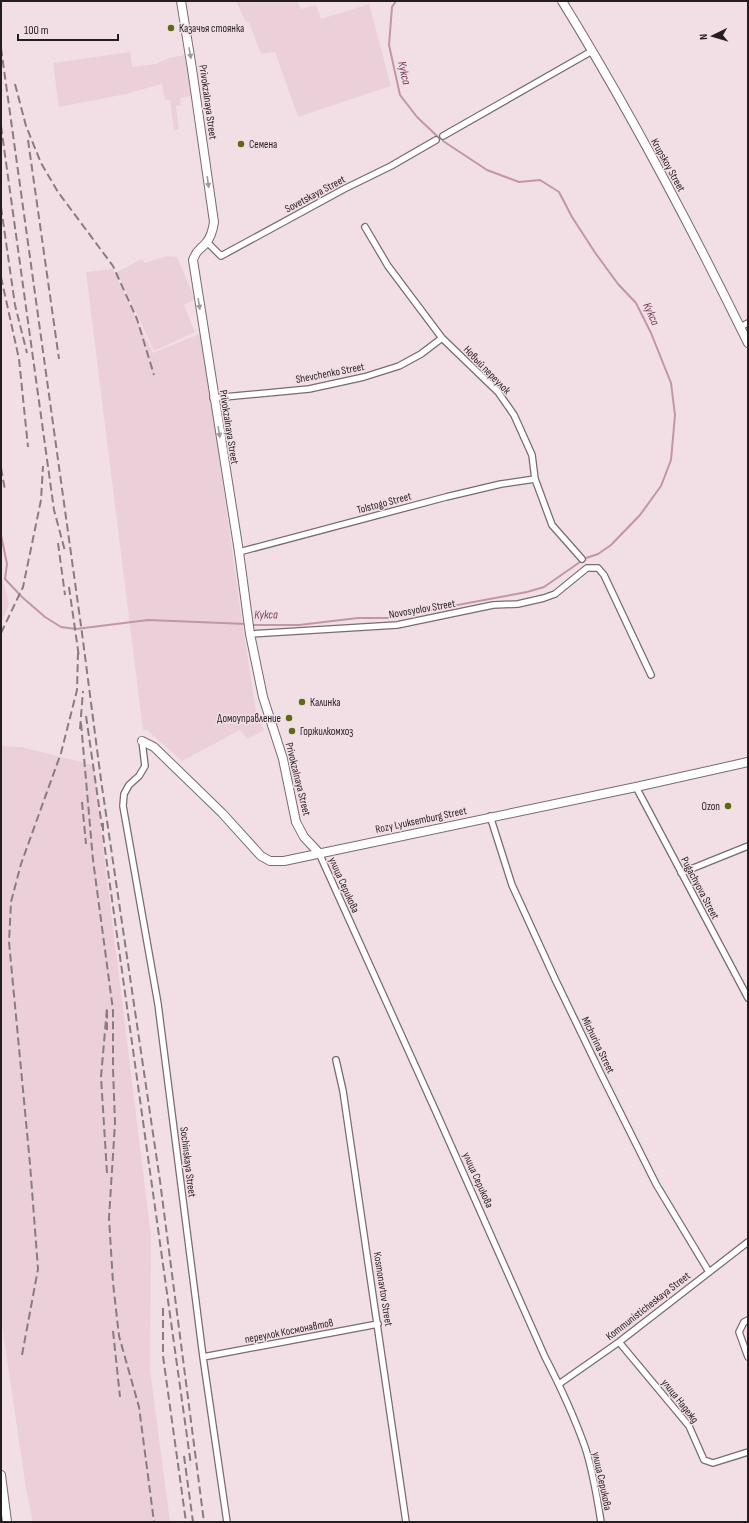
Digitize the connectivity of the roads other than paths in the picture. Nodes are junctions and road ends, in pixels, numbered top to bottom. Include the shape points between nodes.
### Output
1 (181, 1) edge
2 (562, 1) edge
3 (592, 51) junction
4 (443, 136) dead end
5 (436, 140) dead end
6 (365, 227) dead end
7 (207, 242) junction
8 (748, 322) edge
9 (740, 327) junction
10 (442, 338) junction
11 (748, 343) edge
12 (213, 398) junction
13 (535, 480) junction
14 (238, 552) junction
15 (582, 559) dead end
16 (249, 628) junction
17 (651, 675) dead end
18 (142, 741) joint
19 (748, 762) edge
20 (636, 787) junction
21 (490, 816) junction
22 (748, 846) edge
23 (319, 853) junction
24 (681, 874) junction
25 (748, 998) edge
26 (336, 1060) dead end
27 (748, 1242) edge
28 (709, 1272) junction
29 (748, 1320) edge
30 (378, 1324) junction
31 (619, 1342) junction
32 (748, 1356) edge
33 (203, 1357) junction
34 (559, 1384) junction
35 (748, 1452) edge
36 (1, 1475) edge
37 (8, 1522) edge
38 (227, 1522) edge
39 (406, 1522) edge
40 (601, 1522) edge

1 -> 7 street, Privokzalnaya Street via 214,222
2 - 3 street, Krupskoy Street
3 - 4 street
3 - 9 street, Krupskoy Street via 670,190
5 - 7 street, Sovetskaya Street via 221,256
6 - 10 street, Новый переулок via 388,266
7 -> 12 street, Privokzalnaya Street via 196,251 193,260
8 - 9 street
9 - 11 street, Krupskoy Street
10 - 12 street, Shevchenko Street via 399,366 364,377 309,389
10 - 13 street, Новый переулок via 498,392 514,415 532,455
12 -> 14 street, Privokzalnaya Street
13 - 14 street, Tolstogo Street via 501,484 446,497
13 - 15 street, Новый переулок via 552,525
14 - 16 street, Privokzalnaya Street
16 - 17 street, Novosyolov Street via 397,625 493,605 518,604 544,598 555,594 587,568 598,568 604,575
16 - 23 street, Privokzalnaya Street via 263,697 283,759 296,822 304,837
18 - 23 street, Rozy Lyuksemburg Street via 154,747 222,813 261,856 270,861 284,861
18 - 33 street, Sochinskaya Street via 145,766 124,794 123,806 158,1004
19 - 20 street, Rozy Lyuksemburg Street
20 - 21 street, Rozy Lyuksemburg Street
20 - 24 street, Pugachyova Street
21 - 23 street, Rozy Lyuksemburg Street
21 - 28 street, Michurina Street via 512,885 571,1013 656,1184
22 - 24 street
23 - 34 street, улица Серикова
24 - 25 street, Pugachyova Street
26 - 30 street, Kosmonavtov Street
27 - 28 street, Kommunisticheskaya Street
28 - 31 street, Kommunisticheskaya Street
29 - 32 street via 739,1332
30 - 33 street, переулок Космонавтов
30 - 39 street, Kosmonavtov Street
31 - 34 street, Kommunisticheskaya Street
31 - 35 street, улица Надежд via 689,1426 704,1460 713,1463
33 - 38 street, Sochinskaya Street
34 - 40 street, улица Серикова via 585,1448
36 - 37 street

